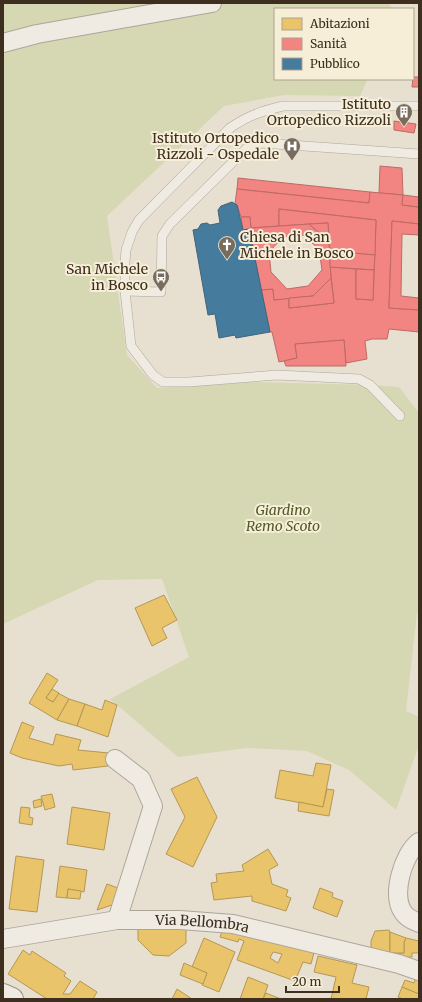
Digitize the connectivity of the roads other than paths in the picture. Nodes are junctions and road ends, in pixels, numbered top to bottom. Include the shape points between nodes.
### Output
1 (212, 3) edge
2 (3, 43) edge
3 (419, 106) edge
4 (419, 154) edge
5 (125, 291) junction
6 (400, 416) dead end
7 (115, 759) dead end
8 (419, 842) edge
9 (117, 920) junction
10 (419, 923) edge
11 (3, 939) edge
12 (419, 961) edge
13 (399, 964) junction
14 (419, 971) edge
15 (3, 995) edge
16 (12, 999) edge

1 - 2 street via 36,34
3 - 5 lane via 282,106 247,117 230,128 139,220 126,250
4 - 5 lane via 261,143 247,148 170,224 162,236 161,292
5 - 6 lane via 131,346 152,375 163,382 277,375 359,379 370,385
7 - 9 street via 140,779 152,806
8 - 10 street via 406,860 399,879 398,899 403,912
9 - 11 street, Via Bellombra
9 - 13 street, Via Bellombra via 180,920 233,924
12 - 13 street, Via Bellombra
13 - 14 street, Via Bellombra
15 - 16 main road

